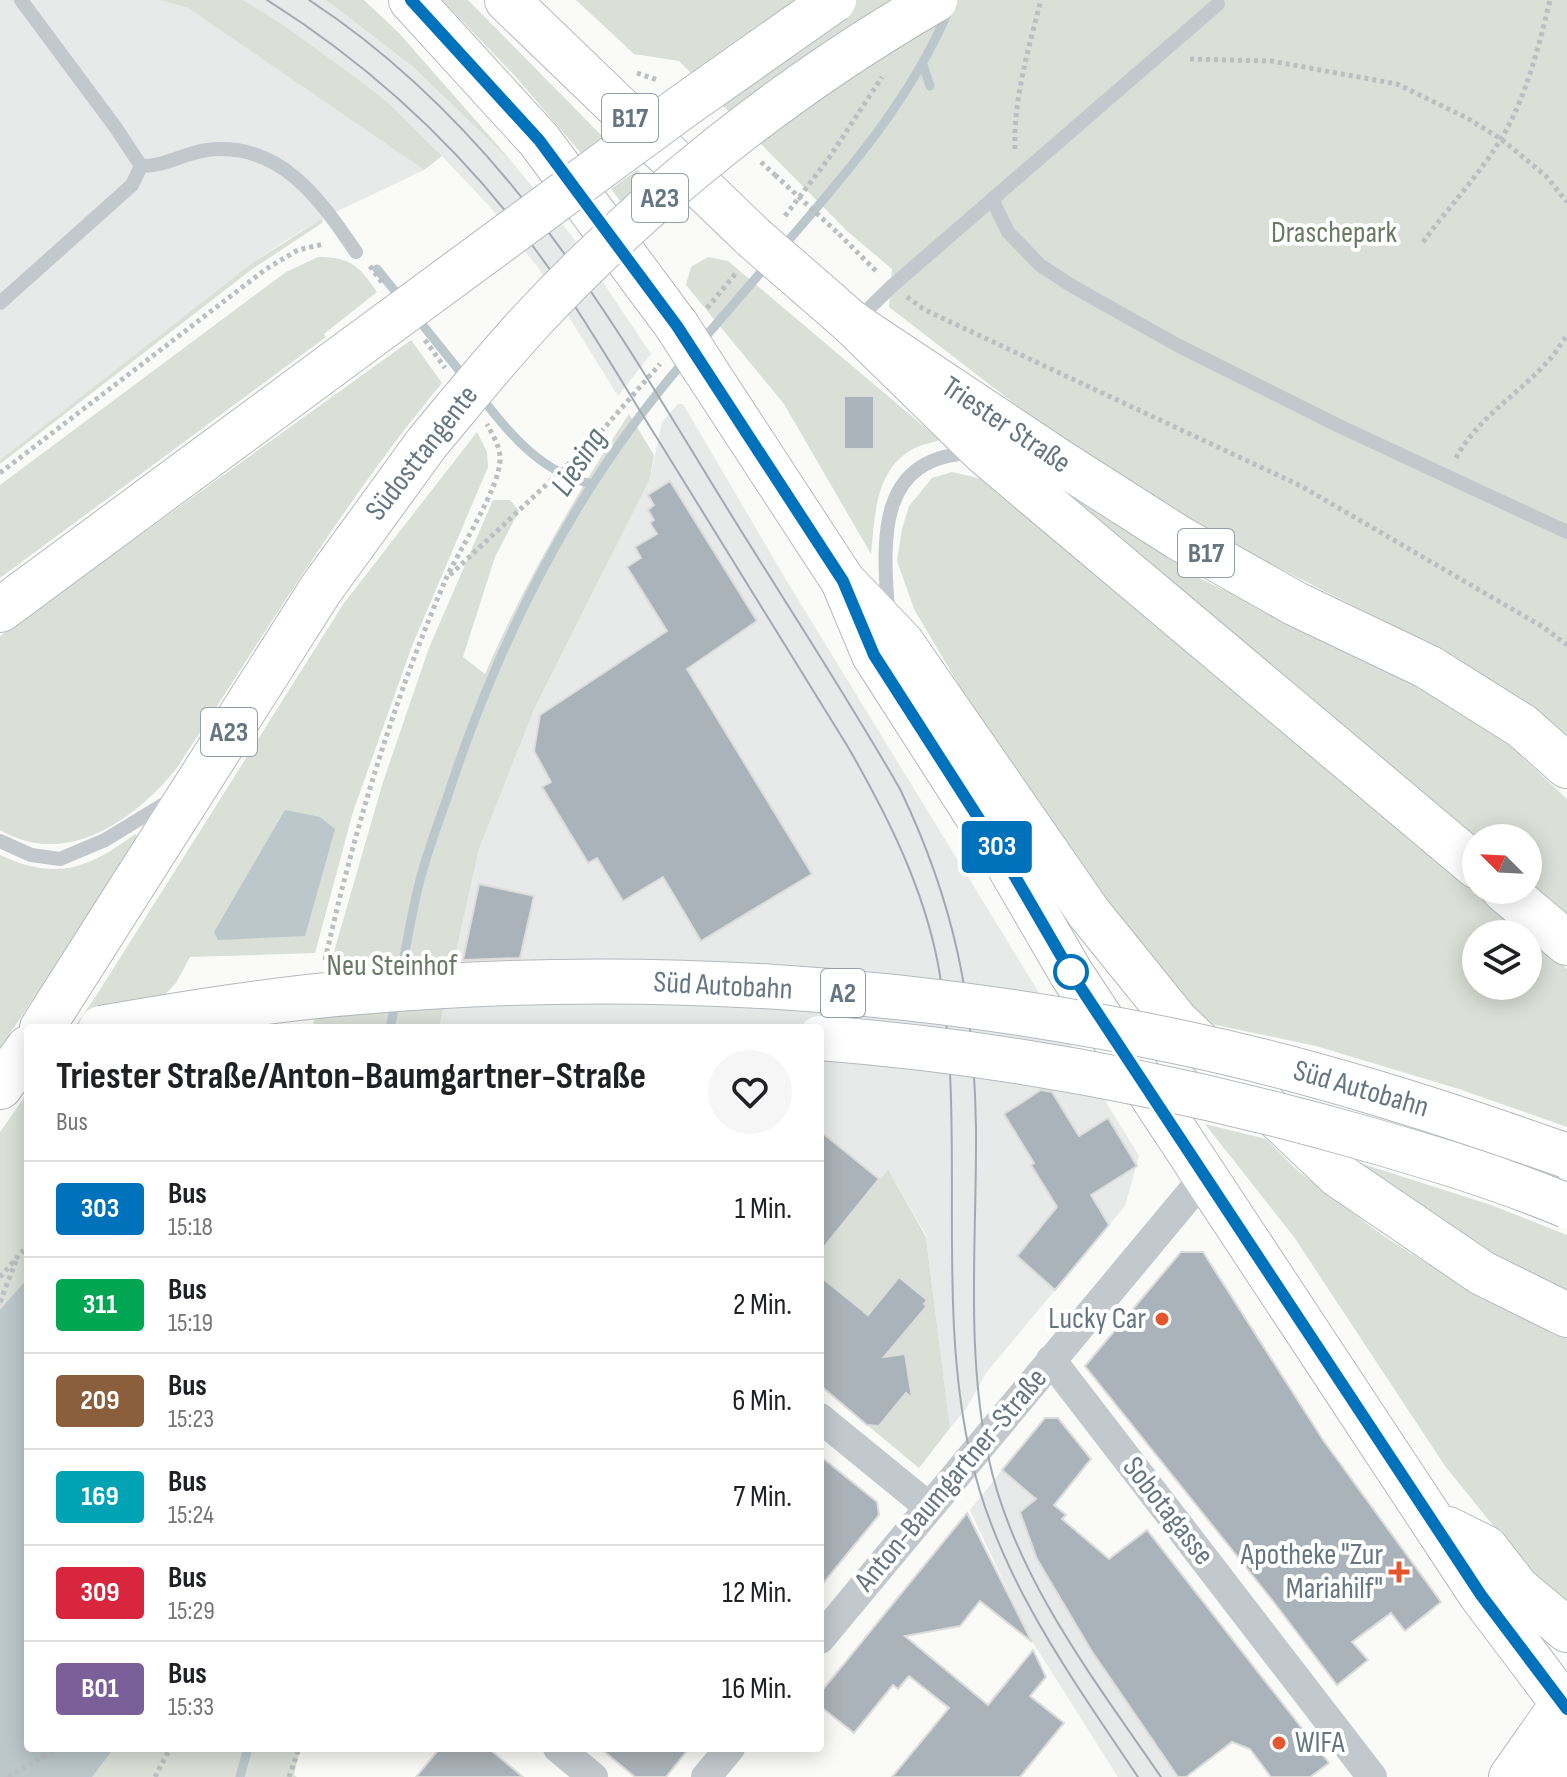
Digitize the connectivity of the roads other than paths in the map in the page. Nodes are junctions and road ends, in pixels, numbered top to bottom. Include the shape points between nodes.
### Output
1 (21, 0) edge
2 (411, 0) edge
3 (507, 0) edge
4 (834, 0) edge
5 (935, 0) edge
6 (1218, 4) dead end
7 (141, 166) junction
8 (992, 199) junction
9 (356, 252) dead end
10 (0, 303) edge
11 (853, 324) junction
12 (985, 453) junction
13 (1567, 532) edge
14 (843, 581) junction
15 (0, 610) edge
16 (889, 629) junction
17 (1567, 766) edge
18 (197, 784) junction
19 (0, 841) edge
20 (1462, 854) edge
21 (1521, 904) edge
22 (1567, 943) edge
23 (45, 1024) edge
24 (124, 1024) edge
25 (824, 1038) edge
26 (24, 1046) edge
27 (0, 1049) edge
28 (24, 1052) edge
29 (0, 1087) edge
30 (24, 1092) edge
31 (0, 1097) edge
32 (1567, 1156) edge
33 (1206, 1175) junction
34 (1567, 1206) edge
35 (1567, 1315) edge
36 (1051, 1360) junction
37 (824, 1421) edge
38 (929, 1507) junction
39 (1432, 1521) junction
40 (1567, 1630) edge
41 (824, 1634) edge
42 (1566, 1702) edge
43 (563, 1752) edge
44 (727, 1752) edge
45 (1567, 1753) edge
46 (593, 1777) edge
47 (706, 1777) edge
48 (1372, 1777) edge
49 (1510, 1777) edge
50 (1536, 1777) edge

1 - 7 lane
2 - 14 main road, bridge via 539,140 677,326
3 - 11 main road, Triester Straße / B17, bridge via 753,237
4 - 15 main road, A23, bridge
5 - 18 main road, Südosttangente / A23, bridge via 777,104 653,204 534,318 427,443 321,589
6 - 8 lane
7 - 9 lane via 206,150 267,158 315,195
7 - 10 lane via 132,185
8 - 11 lane
8 - 13 lane via 1008,232 1040,265 1072,286 1179,346
11 - 12 main road
11 - 17 main road, Triester Straße / B17 via 1179,538 1296,604 1428,667 1522,726
12 - 16 lane via 949,454 917,469 894,496 887,528
12 - 20 main road
14 - 16 main road
14 - 33 main road via 874,655 1071,973
16 - 35 main road via 1089,913 1177,1022 1338,1175 1482,1273
18 - 19 lane via 105,840 60,859 31,855
18 - 23 main road, Südosttangente / A23
21 - 22 main road
24 - 32 main road, Süd Autobahn / A2, bridge via 360,992 492,984 768,986 1042,1016 1180,1042 1417,1105
25 - 34 main road, Süd Autobahn / A2, bridge via 900,1044 1169,1088 1433,1158
26 - 27 main road
28 - 29 main road
30 - 31 main road
33 - 36 street, Anton-Baumgartner-Straße
33 - 39 main road
36 - 38 street, Anton-Baumgartner-Straße
36 - 48 street, Sobotagasse
37 - 38 street
38 - 41 street, Anton-Baumgartner-Straße
39 - 40 main road via 1486,1548 1517,1588
39 - 42 main road via 1481,1595
42 - 49 main road
43 - 46 street
44 - 47 street
45 - 50 main road

